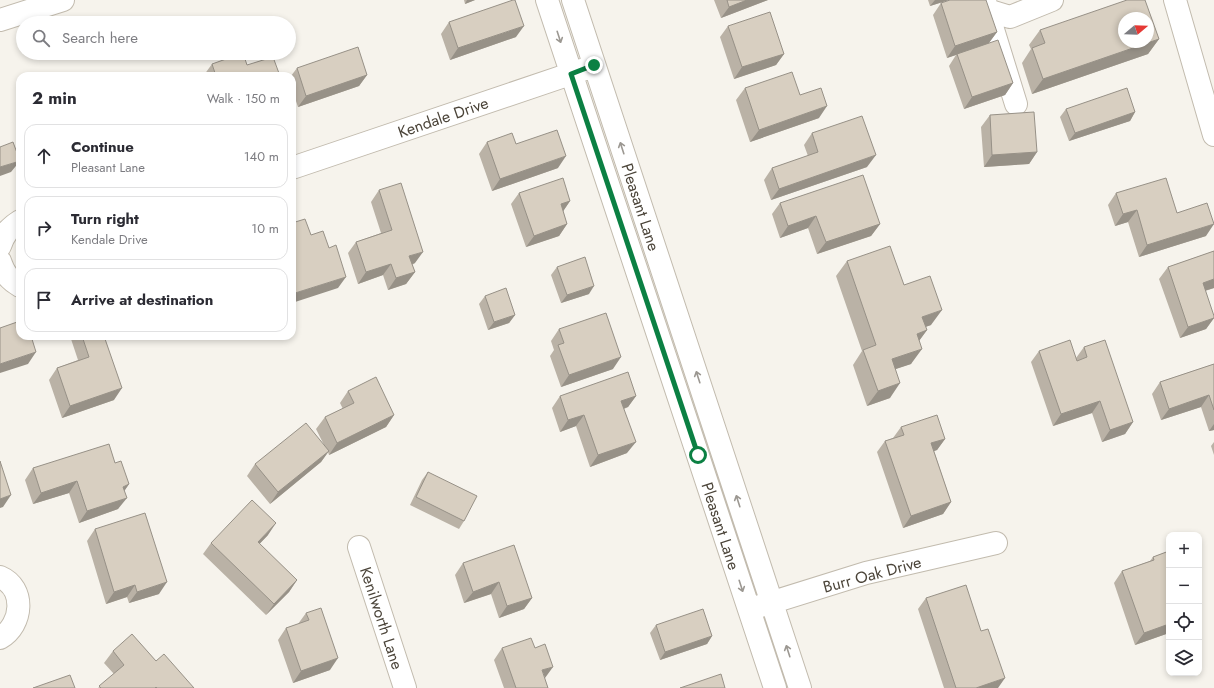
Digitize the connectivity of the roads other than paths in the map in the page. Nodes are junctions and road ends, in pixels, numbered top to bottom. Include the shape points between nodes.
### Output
1 (547, 0) edge
2 (573, 0) edge
3 (1052, 0) edge
4 (1176, 0) edge
5 (52, 2) edge
6 (986, 5) edge
7 (0, 20) edge
8 (594, 65) junction
9 (571, 74) junction
10 (1016, 104) dead end
11 (1214, 135) edge
12 (296, 167) edge
13 (16, 224) edge
14 (0, 246) edge
15 (0, 261) edge
16 (16, 284) edge
17 (748, 529) junction
18 (725, 537) junction
19 (996, 543) dead end
20 (359, 548) dead end
21 (0, 576) edge
22 (771, 602) junction
23 (749, 610) junction
24 (0, 638) edge
25 (405, 688) edge
26 (775, 688) edge
27 (800, 688) edge

1 -> 9 street, Pleasant Lane
2 - 8 street, Pleasant Lane
3 - 6 street via 1010,17
4 - 11 street
5 - 7 street
6 - 10 street
8 - 9 street, Kendale Drive
17 -> 8 street, Pleasant Lane
9 - 12 street, Kendale Drive
9 - 18 street, Pleasant Lane
13 - 14 street via 4,235
15 - 16 street via 10,280
17 - 18 street
17 - 22 street, Pleasant Lane
18 -> 23 street, Pleasant Lane
19 - 22 street, Burr Oak Drive via 866,573
20 - 25 street, Kenilworth Lane
21 - 24 street via 12,586 19,606 18,617 13,627
22 - 23 street, Burr Oak Drive
27 -> 22 street, Pleasant Lane
23 - 26 street, Pleasant Lane

